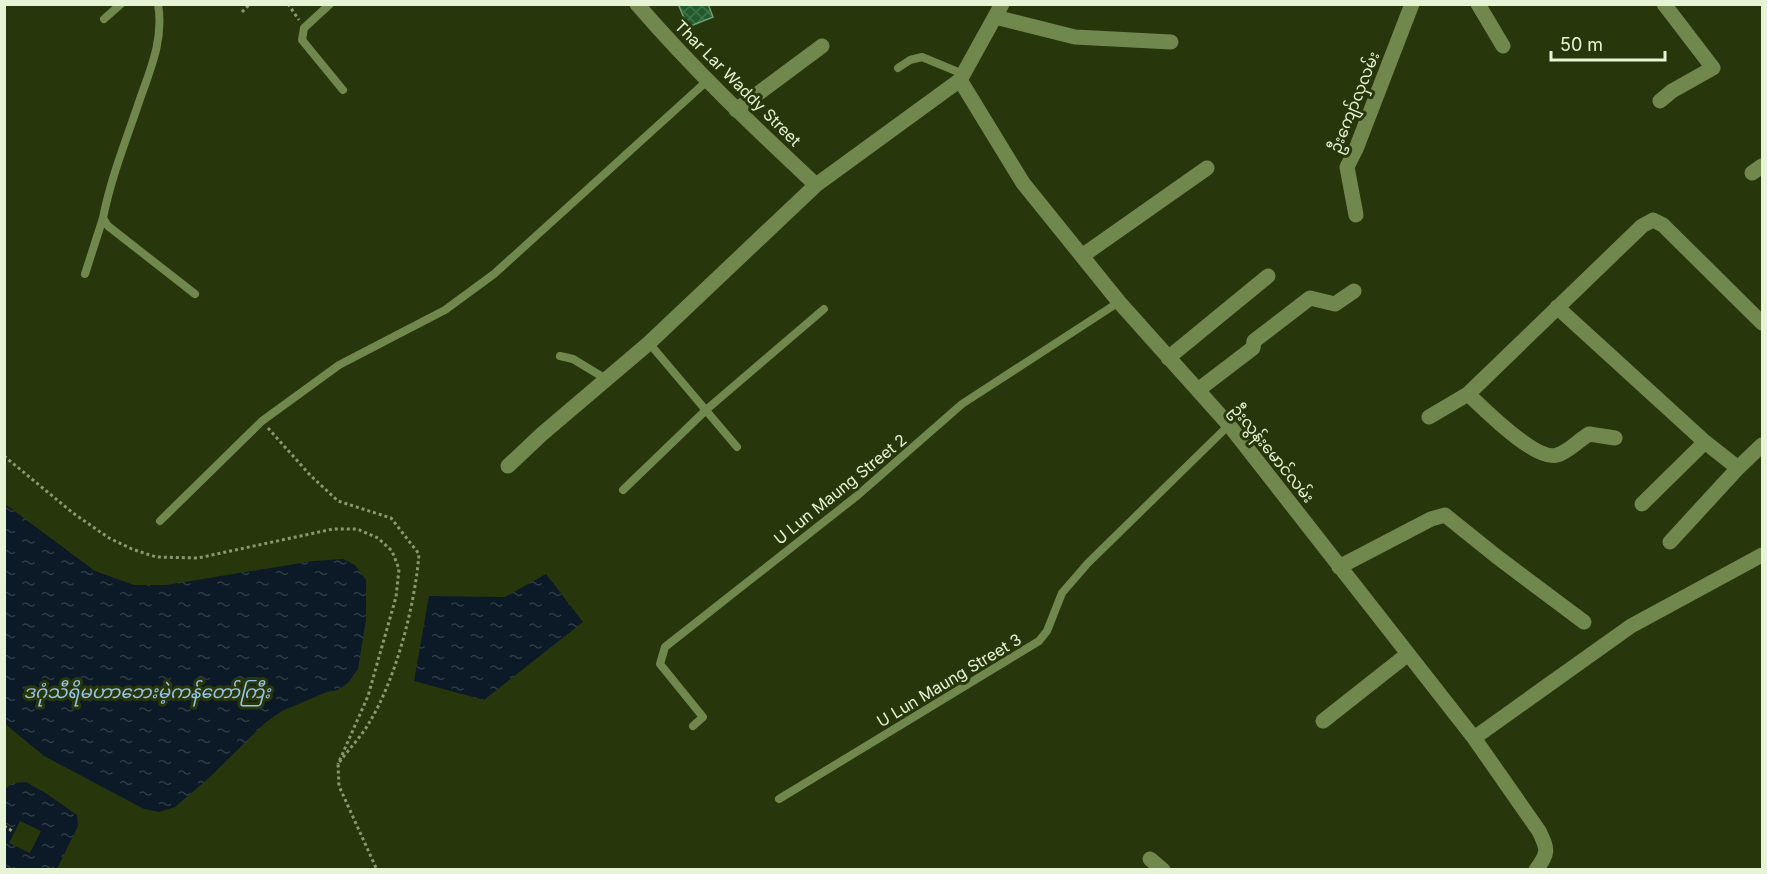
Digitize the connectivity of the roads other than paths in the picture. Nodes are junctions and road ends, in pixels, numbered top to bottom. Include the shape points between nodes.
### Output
1 (121, 4) edge
2 (158, 4) edge
3 (330, 4) edge
4 (637, 4) edge
5 (1412, 4) edge
6 (1478, 4) edge
7 (1664, 4) edge
8 (998, 11) edge
9 (104, 19) dead end
10 (1171, 42) dead end
11 (822, 46) dead end
12 (1503, 46) dead end
13 (898, 68) dead end
14 (962, 77) junction
15 (707, 81) junction
16 (343, 90) dead end
17 (1660, 101) dead end
18 (736, 110) junction
19 (1207, 168) dead end
20 (816, 185) junction
21 (1356, 215) dead end
22 (103, 218) junction
23 (1082, 256) junction
24 (85, 274) dead end
25 (1268, 276) dead end
26 (1354, 291) dead end
27 (195, 294) dead end
28 (1119, 302) junction
29 (1557, 307) junction
30 (824, 309) dead end
31 (1762, 323) edge
32 (649, 343) junction
33 (560, 356) dead end
34 (1168, 358) junction
35 (606, 379) junction
36 (1198, 390) junction
37 (1468, 394) junction
38 (706, 410) junction
39 (1429, 417) dead end
40 (1229, 425) junction
41 (1615, 438) dead end
42 (1705, 442) junction
43 (1762, 445) edge
44 (737, 447) dead end
45 (508, 466) dead end
46 (1738, 468) junction
47 (623, 490) dead end
48 (1642, 504) dead end
49 (160, 521) dead end
50 (1670, 542) dead end
51 (1762, 555) edge
52 (1340, 567) junction
53 (1584, 622) dead end
54 (1408, 654) junction
55 (1323, 721) dead end
56 (693, 726) dead end
57 (1474, 738) junction
58 (779, 799) dead end
59 (1150, 859) dead end
60 (1163, 870) edge
61 (1536, 870) edge

1 - 9 lane
2 - 22 lane via 158,47 108,191
3 - 16 lane via 304,28 302,40
4 - 15 street, Thar Lar Waddy Street
5 - 21 street, ဦးကျော်လှလမ်း via 1347,167
6 - 12 street
7 - 17 street via 1713,68
8 - 10 street via 1075,37
8 - 14 street
11 - 18 street
13 - 14 lane via 922,57
14 - 20 street
14 - 23 street, ဦးလွန်းမောင်လမ်း via 1023,183
15 - 18 street, Thar Lar Waddy Street
15 - 49 lane via 494,274 445,310 339,365 262,422
18 - 20 street, Thar Lar Waddy Street
19 - 23 street
20 - 32 street
22 - 24 lane
22 - 27 lane
23 - 28 street, ဦးလွန်းမောင်လမ်း
25 - 34 street
26 - 36 street via 1335,304 1310,298
28 - 34 street, ဦးလွန်းမောင်လမ်း
28 - 56 lane, U Lun Maung Street 2 via 962,404 858,495 665,647 660,664 703,717
29 - 31 street via 1653,220 1663,225
29 - 37 street
29 - 42 street
30 - 38 lane
32 - 35 street
32 - 38 lane
33 - 35 lane via 573,358
34 - 36 street, ဦးလွန်းမောင်လမ်း
35 - 45 street
36 - 40 street, ဦးလွန်းမောင်လမ်း
37 - 39 street
37 - 41 street via 1509,433 1544,455 1556,456 1589,434
38 - 44 lane
38 - 47 lane
40 - 52 street, ဦးလွန်းမောင်လမ်း
40 - 58 lane, U Lun Maung Street 3 via 1082,570 1062,593 1047,632 1039,641
42 - 46 street
42 - 48 street
43 - 46 street
46 - 50 street
51 - 57 street via 1631,626
52 - 53 street via 1445,515
52 - 54 street, ဦးလွန်းမောင်လမ်း
54 - 55 street
54 - 57 street, ဦးလွန်းမောင်လမ်း
57 - 61 street, ဦးလွန်းမောင်လမ်း via 1539,831 1546,856
59 - 60 street

